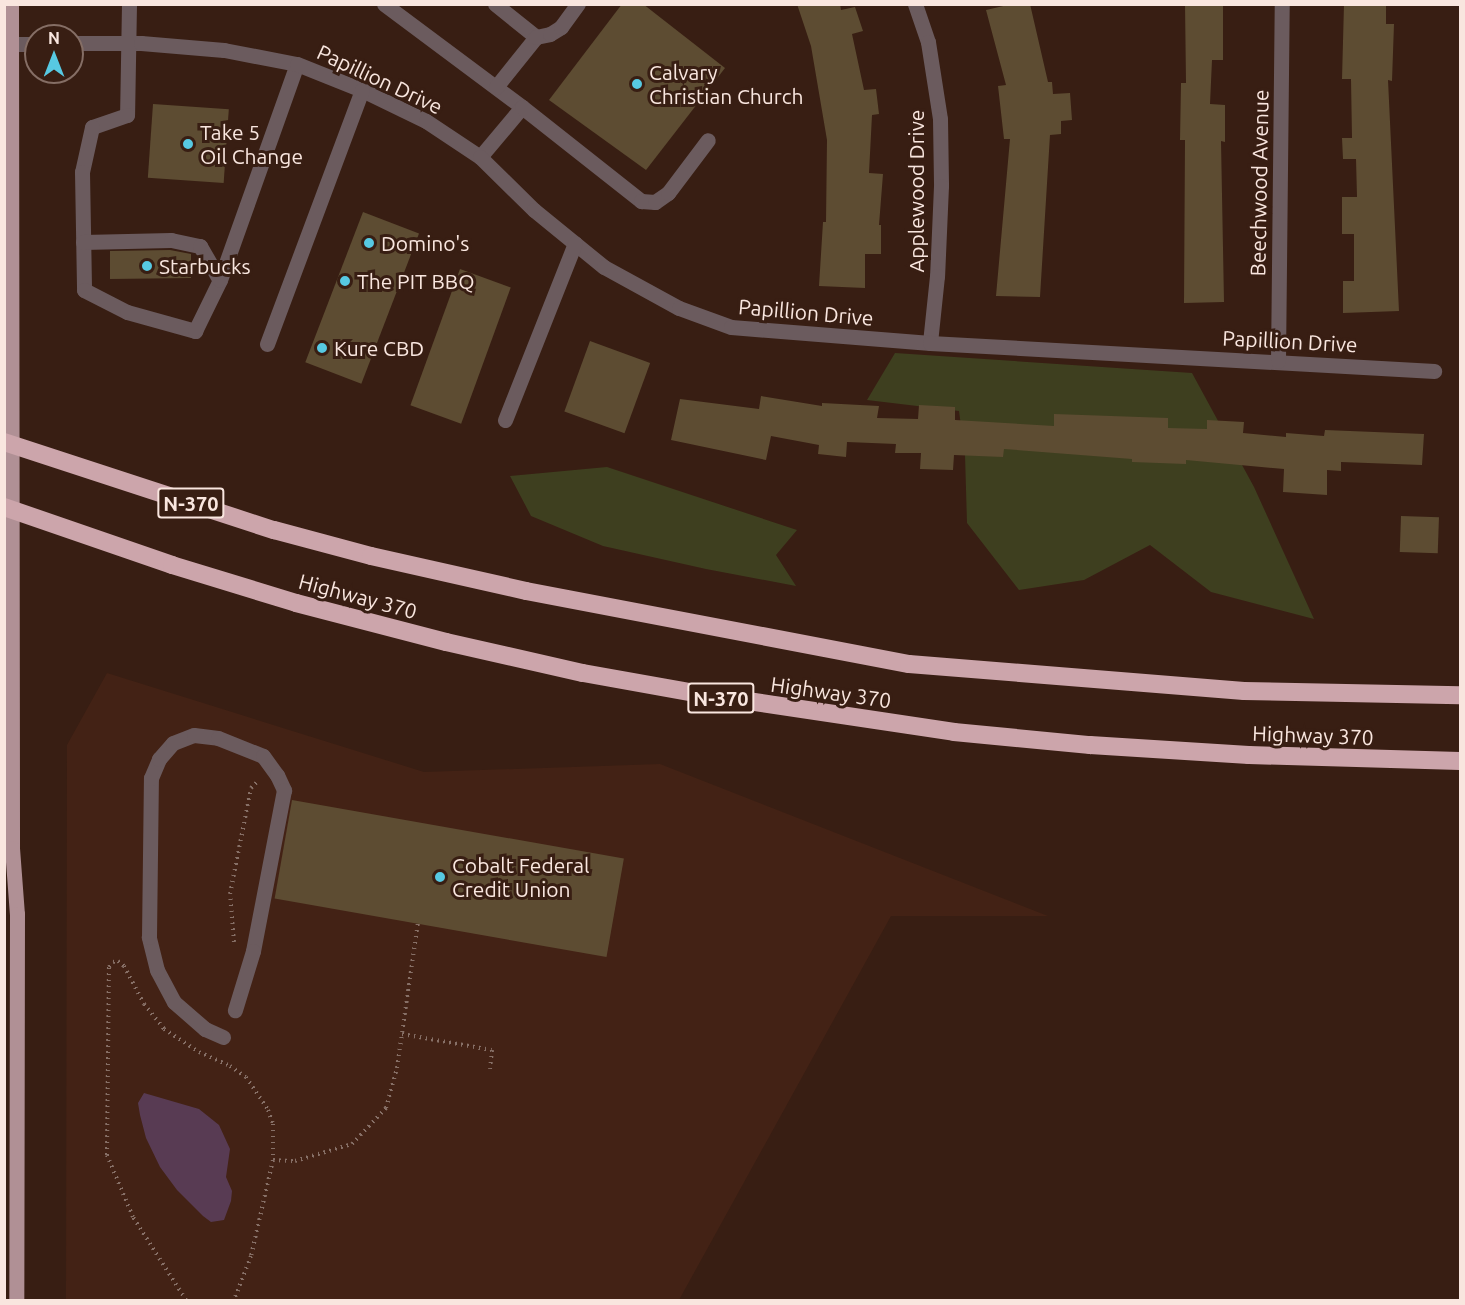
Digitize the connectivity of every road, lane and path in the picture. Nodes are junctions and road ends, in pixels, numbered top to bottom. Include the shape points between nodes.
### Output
1 (11, 4) edge
2 (129, 4) edge
3 (384, 4) edge
4 (495, 4) edge
5 (578, 4) edge
6 (915, 4) edge
7 (1282, 4) edge
8 (536, 37) junction
9 (84, 43) edge
10 (11, 44) junction
11 (24, 44) edge
12 (128, 44) junction
13 (297, 64) junction
14 (496, 87) junction
15 (362, 90) junction
16 (522, 107) junction
17 (708, 140) dead end
18 (480, 157) junction
19 (83, 242) junction
20 (574, 243) junction
21 (220, 280) junction
22 (930, 343) junction
23 (267, 344) dead end
24 (1278, 361) junction
25 (1434, 371) dead end
26 (505, 420) dead end
27 (8, 443) edge
28 (9, 508) edge
29 (1461, 695) edge
30 (1461, 761) edge
31 (272, 768) junction
32 (418, 923) dead end
33 (234, 944) dead end
34 (235, 1010) dead end
35 (402, 1034) junction
36 (223, 1037) dead end
37 (490, 1069) dead end
38 (273, 1160) junction
39 (16, 1300) edge
40 (186, 1300) edge
41 (234, 1300) edge

1 - 10 main road
2 - 12 street
3 - 14 street
4 - 8 street
5 - 8 street via 561,27
6 - 22 street, Applewood Drive via 928,42 940,119 937,276
7 - 24 street, Beechwood Avenue
8 - 14 street
9 - 12 street, Papillion Drive
10 - 11 street
10 - 27 main road
12 - 13 street, Papillion Drive via 224,50
12 - 19 street via 127,115 92,128 82,172
13 - 15 street, Papillion Drive
13 - 21 street
14 - 16 street
15 - 18 street, Papillion Drive via 426,121
15 - 23 street
16 - 17 street via 641,201 655,202 668,193
16 - 18 street
18 - 20 street, Papillion Drive
19 - 21 street via 171,240 200,246
19 - 21 street via 84,290 127,312 195,331
20 - 22 street, Papillion Drive via 604,267 670,303 731,327
20 - 26 street
22 - 24 street, Papillion Drive
24 - 25 street, Papillion Drive
27 - 28 main road
27 - 29 highway, Highway 370 / N-370 via 274,530 371,556 526,591 909,664 1244,691
28 - 30 highway, Highway 370 / N-370 via 296,603 572,671 701,694 943,730 1090,745 1249,755
28 - 39 main road via 12,848 17,914
31 - 33 path via 250,788 230,894
31 - 34 street via 284,790 253,951
31 - 36 street via 263,756 218,738 194,735 173,743 159,759 151,778 149,937 157,970 174,1002 205,1029
32 - 35 path
35 - 37 path via 492,1050
35 - 38 path via 386,1108 352,1144 294,1161
38 - 40 path via 273,1124 264,1102 246,1077 164,1029 144,1004 123,966 113,962 109,967 107,1155 133,1217
38 - 41 path via 251,1256

